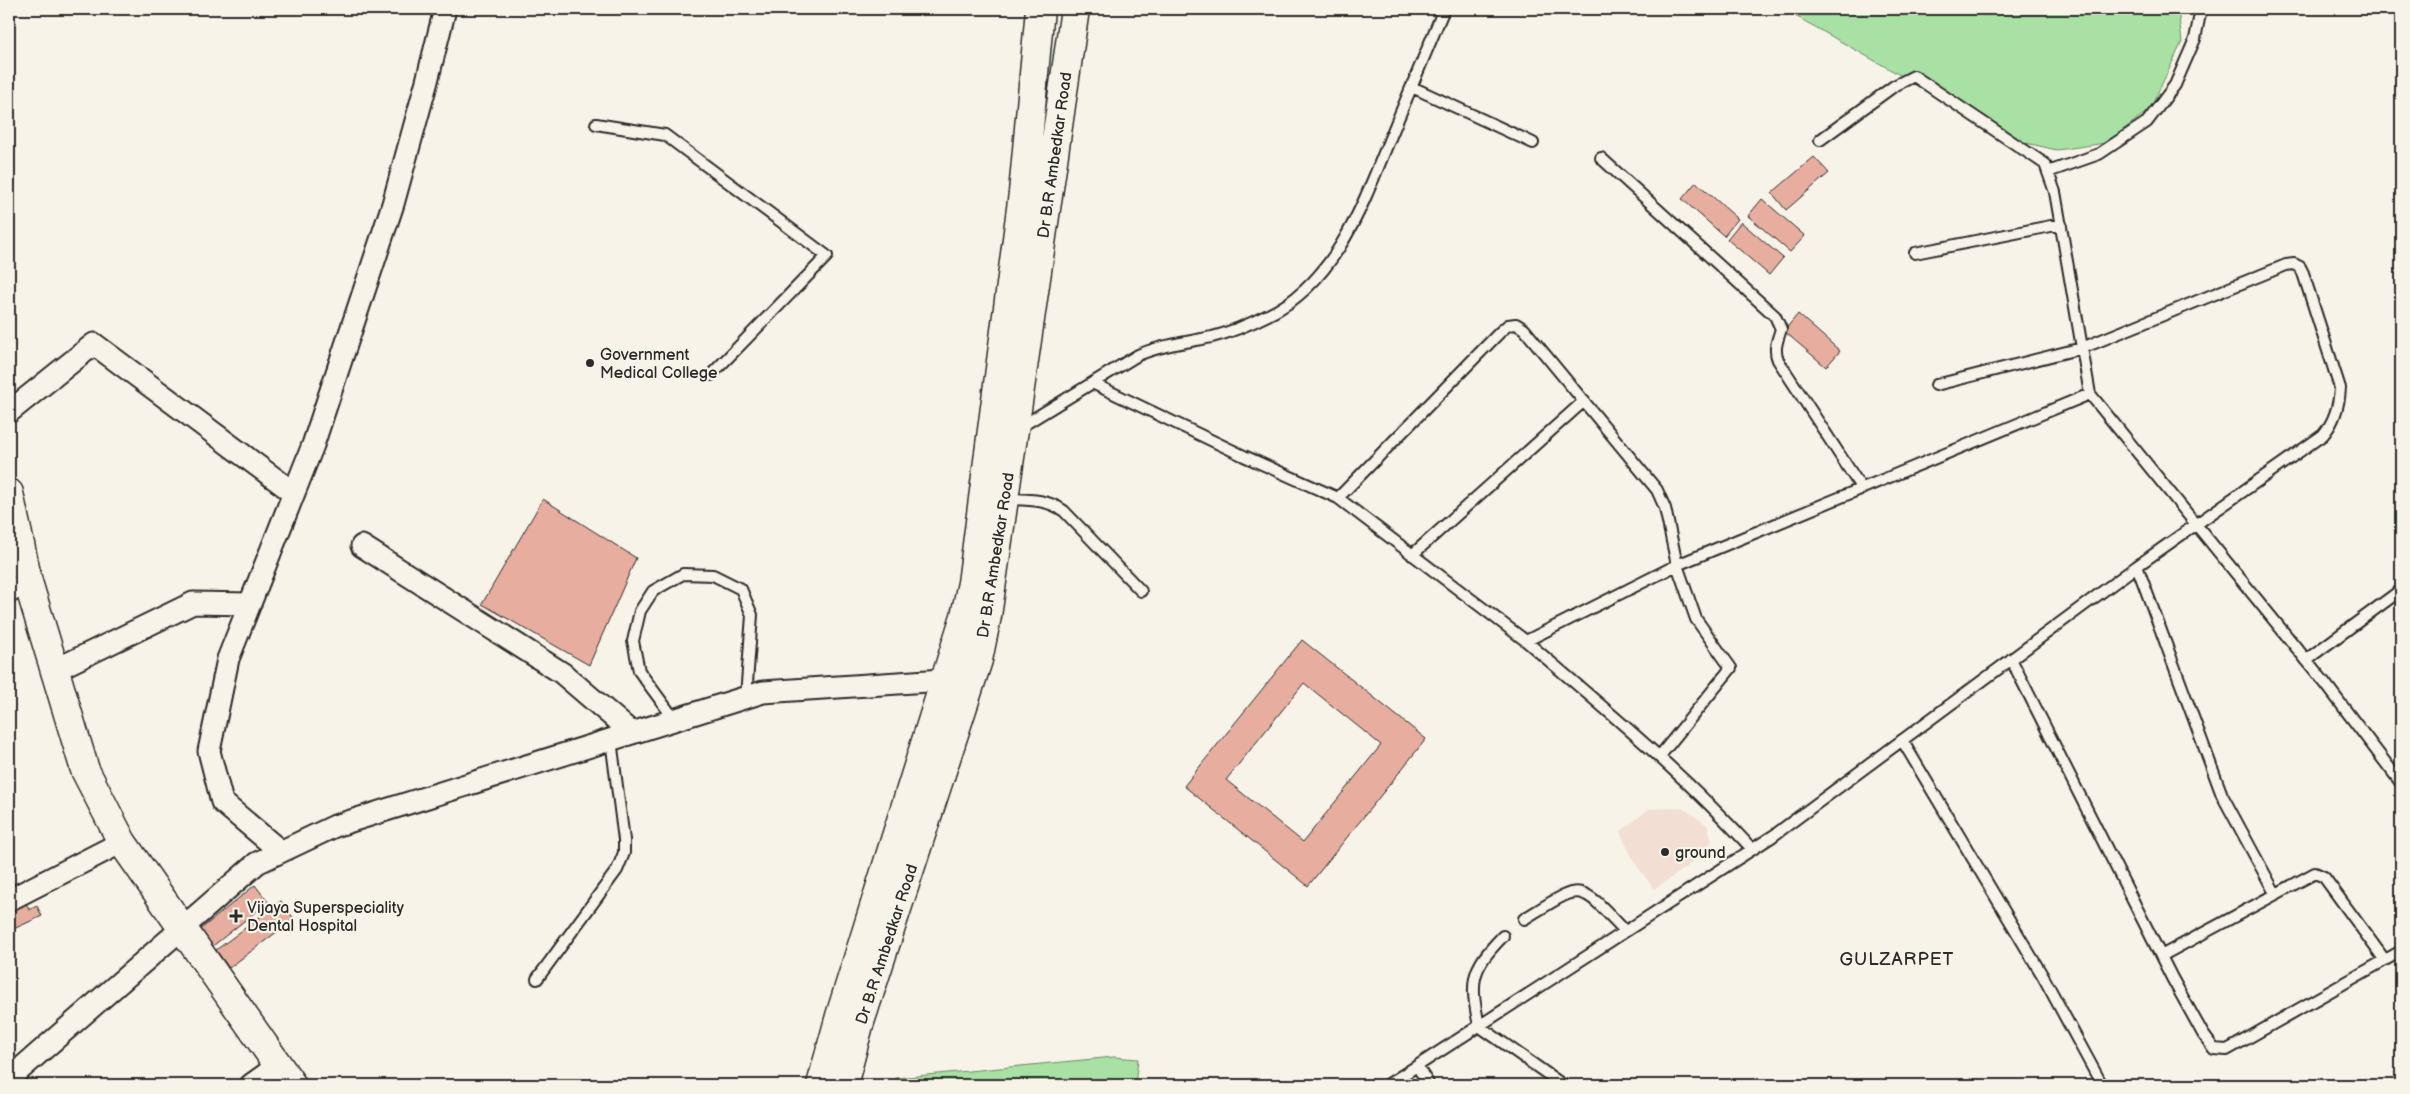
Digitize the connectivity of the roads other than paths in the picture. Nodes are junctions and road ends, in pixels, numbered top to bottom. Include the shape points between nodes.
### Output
1 (445, 9) edge
2 (1040, 9) edge
3 (1075, 9) edge
4 (1444, 9) edge
5 (2201, 9) edge
6 (1412, 86) junction
7 (596, 124) dead end
8 (1820, 140) dead end
9 (1534, 143) dead end
10 (1602, 158) dead end
11 (2048, 172) junction
12 (2061, 224) junction
13 (1915, 253) dead end
14 (2082, 348) junction
15 (711, 375) dead end
16 (1092, 383) junction
17 (1936, 384) dead end
18 (2090, 394) junction
19 (1584, 401) junction
20 (9, 412) edge
21 (1003, 432) junction
22 (1862, 489) junction
23 (294, 494) junction
24 (1338, 498) junction
25 (1004, 499) junction
26 (10, 510) edge
27 (2196, 526) junction
28 (362, 546) dead end
29 (1412, 555) junction
30 (1677, 565) junction
31 (2137, 566) junction
32 (18, 587) edge
33 (2401, 590) edge
34 (1141, 591) dead end
35 (250, 604) junction
36 (1526, 642) junction
37 (2010, 659) junction
38 (2306, 660) junction
39 (54, 670) junction
40 (960, 678) junction
41 (746, 697) junction
42 (675, 720) junction
43 (632, 733) junction
44 (611, 740) junction
45 (1902, 740) junction
46 (1659, 756) junction
47 (2401, 783) edge
48 (122, 842) junction
49 (1752, 849) junction
50 (280, 852) junction
51 (2275, 893) junction
52 (9, 900) edge
53 (1524, 920) dead end
54 (181, 929) junction
55 (1625, 931) junction
56 (1503, 936) dead end
57 (2401, 951) edge
58 (2161, 956) junction
59 (2384, 959) junction
60 (537, 979) dead end
61 (862, 982) junction
62 (1479, 1026) junction
63 (1417, 1066) junction
64 (285, 1075) edge
65 (9, 1079) edge
66 (251, 1085) edge
67 (821, 1085) edge
68 (843, 1085) edge
69 (1387, 1085) edge
70 (1429, 1085) edge
71 (1563, 1085) edge
72 (2102, 1085) edge

1 - 23 street via 393,204
2 - 21 street, Dr B.R Ambedkar Road
3 - 21 street, Dr B.R Ambedkar Road
4 - 6 lane
5 - 11 lane via 2195,40 2174,85 2147,122 2099,154
6 - 9 lane
6 - 16 lane via 1345,238 1315,280 1294,300 1236,330 1146,352
7 - 15 lane via 665,134 826,256
8 - 11 lane via 1894,86 1914,76 2045,164
10 - 22 lane via 1775,316 1781,328 1776,347 1778,360
11 - 12 lane
12 - 13 lane
12 - 14 lane
14 - 17 lane
14 - 18 lane
14 - 27 lane via 2286,265 2300,267 2340,388 2336,412 2323,435
16 - 21 lane
16 - 24 lane
18 - 22 lane
18 - 27 lane
19 - 24 lane via 1524,329 1516,324 1508,325
19 - 29 lane
19 - 30 lane via 1656,490 1665,508
20 - 23 street via 94,344
21 - 25 street, Dr B.R Ambedkar Road
21 - 40 street, Dr B.R Ambedkar Road via 962,632
22 - 30 lane
23 - 35 street
24 - 29 lane
25 - 34 lane via 1054,504
25 - 40 street, Dr B.R Ambedkar Road via 987,616
26 - 32 street
27 - 31 lane
27 - 38 lane
28 - 43 street via 562,672
29 - 36 lane
30 - 36 lane
30 - 46 lane via 1696,618 1731,668
31 - 37 lane
31 - 51 lane via 2222,795
32 - 39 street
33 - 38 lane
35 - 39 street via 193,602
35 - 50 street via 228,659 209,751 222,802
36 - 46 lane
37 - 45 lane
37 - 58 lane
38 - 47 lane
39 - 48 street via 85,770
40 - 41 street via 763,692
40 - 61 street, Dr B.R Ambedkar Road
41 - 42 street
41 - 42 lane via 752,615 741,589 713,575 683,574 653,591 640,611 633,641 638,671
42 - 43 street
43 - 44 street
44 - 50 street via 335,826
44 - 60 lane via 624,853 617,870
45 - 49 lane
45 - 72 lane via 2044,978
46 - 49 lane via 1714,807
48 - 52 street
48 - 54 street
49 - 55 lane
50 - 54 street via 257,863
51 - 58 lane
51 - 59 lane via 2310,874 2320,874
53 - 55 lane via 1567,893 1577,891 1594,898
54 - 64 street
54 - 65 street
55 - 62 lane
56 - 62 lane via 1477,967 1473,996
57 - 59 lane
58 - 59 lane via 2203,1034 2214,1049 2220,1050 2227,1050
61 - 67 street, Dr B.R Ambedkar Road
61 - 68 street, Dr B.R Ambedkar Road
62 - 63 lane
62 - 71 lane
63 - 69 lane
63 - 70 lane
64 - 66 street

